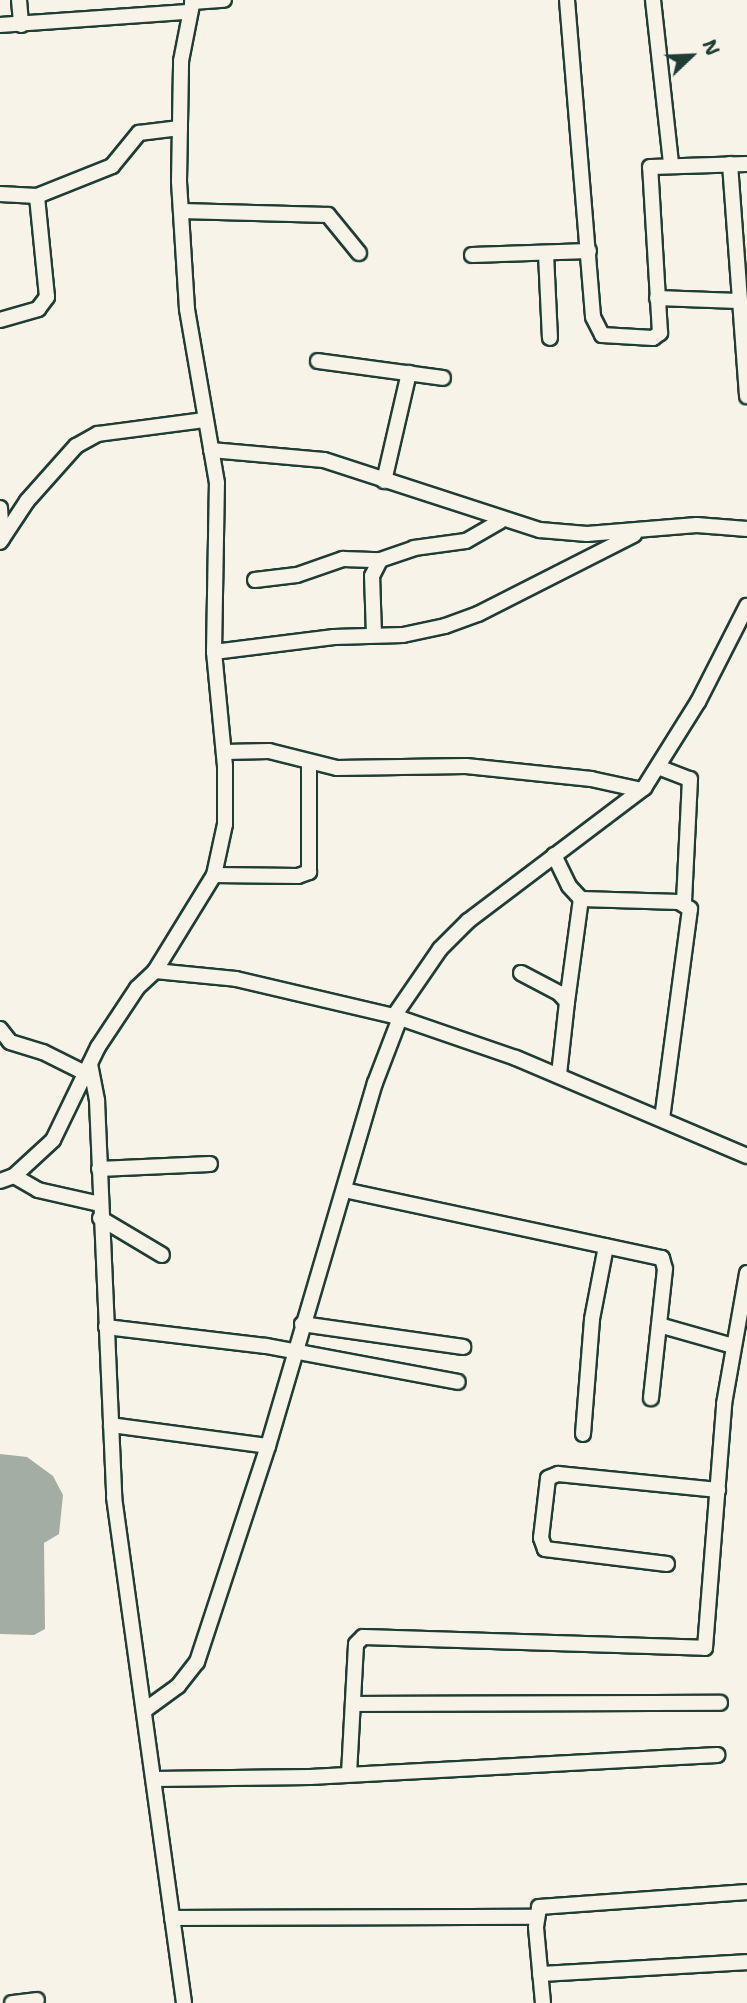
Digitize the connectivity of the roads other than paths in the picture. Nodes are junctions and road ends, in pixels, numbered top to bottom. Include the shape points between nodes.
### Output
1 (19, 0) edge
2 (224, 0) edge
3 (567, 0) edge
4 (653, 0) edge
5 (191, 5) edge
6 (0, 25) edge
7 (21, 25) junction
8 (180, 128) junction
9 (671, 164) junction
10 (730, 164) junction
11 (747, 164) edge
12 (0, 194) edge
13 (37, 196) junction
14 (181, 211) junction
15 (589, 251) junction
16 (359, 253) dead end
17 (546, 254) junction
18 (472, 255) dead end
19 (657, 298) junction
20 (738, 301) junction
21 (0, 320) edge
22 (550, 338) dead end
23 (317, 360) dead end
24 (408, 373) junction
25 (443, 378) dead end
26 (747, 396) edge
27 (205, 420) junction
28 (211, 450) junction
29 (384, 481) junction
30 (0, 508) edge
31 (500, 521) junction
32 (747, 529) edge
33 (638, 533) junction
34 (1, 540) edge
35 (380, 560) junction
36 (256, 580) dead end
37 (747, 606) edge
38 (374, 635) junction
39 (214, 652) junction
40 (224, 752) junction
41 (309, 762) junction
42 (658, 766) junction
43 (642, 790) junction
44 (554, 855) junction
45 (214, 875) junction
46 (581, 899) junction
47 (684, 903) junction
48 (155, 971) junction
49 (521, 973) dead end
50 (567, 1002) junction
51 (397, 1017) junction
52 (0, 1029) edge
53 (87, 1069) junction
54 (559, 1075) junction
55 (662, 1118) junction
56 (747, 1156) edge
57 (210, 1164) dead end
58 (99, 1170) junction
59 (7, 1178) edge
60 (344, 1190) junction
61 (100, 1211) junction
62 (606, 1246) junction
63 (162, 1255) dead end
64 (747, 1273) edge
65 (302, 1324) junction
66 (659, 1325) junction
67 (106, 1327) junction
68 (733, 1346) junction
69 (463, 1347) dead end
70 (294, 1353) junction
71 (458, 1382) dead end
72 (651, 1398) dead end
73 (111, 1425) junction
74 (583, 1434) dead end
75 (268, 1446) junction
76 (718, 1490) junction
77 (667, 1564) dead end
78 (720, 1703) dead end
79 (353, 1704) junction
80 (145, 1710) junction
81 (717, 1755) dead end
82 (349, 1774) junction
83 (154, 1779) junction
84 (747, 1892) edge
85 (536, 1917) junction
86 (172, 1918) junction
87 (747, 1962) edge
88 (540, 1974) junction
89 (37, 2000) dead end
90 (12, 2003) edge
91 (184, 2003) edge
92 (542, 2003) edge

1 - 7 street
2 - 5 street
3 - 15 street
4 - 9 street
5 - 7 street
5 - 8 street via 181,61
6 - 7 street
8 - 13 street via 139,132 112,166
8 - 14 street
9 - 10 street
9 - 19 street via 649,170
10 - 11 street
10 - 20 street
12 - 13 street
13 - 21 street via 47,297 38,309
14 - 16 street via 328,215
14 - 27 street via 187,309
15 - 17 street
15 - 19 street via 594,325 602,335 657,337
17 - 18 street
17 - 22 street
19 - 20 street
20 - 26 street
23 - 24 street
24 - 25 street
24 - 29 street
27 - 28 street
27 - 34 street via 98,434 76,446 27,500
28 - 29 street via 324,460
28 - 39 street via 217,483
29 - 31 street
30 - 34 street
31 - 33 street via 540,530
31 - 35 street via 466,541 414,548
32 - 33 street via 697,525
33 - 38 street via 478,614 403,635
35 - 36 street via 343,559 296,575
35 - 38 street via 372,576
37 - 42 street
38 - 39 street
39 - 40 street
40 - 41 street via 269,751
40 - 45 street via 225,824
41 - 43 street via 337,768 466,766 591,779
41 - 45 street via 309,872 298,876
42 - 43 street
42 - 47 street via 690,779
43 - 44 street
44 - 46 street
44 - 51 street via 468,921 440,949
45 - 48 street
46 - 47 street
46 - 50 street
47 - 55 street via 690,920
48 - 51 street via 236,979
48 - 53 street via 137,988
49 - 50 street
50 - 54 street
51 - 54 street
51 - 60 street
52 - 53 street via 10,1042
53 - 58 street via 97,1101
53 - 59 street via 54,1140
54 - 55 street
55 - 56 street
57 - 58 street
58 - 61 street
59 - 61 street
60 - 62 street
60 - 65 street
61 - 63 street
61 - 67 street
62 - 66 street via 664,1261
62 - 74 street via 592,1319
64 - 68 street
65 - 69 street
65 - 70 street
66 - 68 street
66 - 72 street
67 - 70 street
67 - 73 street
68 - 76 street
70 - 71 street
70 - 75 street
73 - 75 street
73 - 80 street via 114,1497
75 - 80 street via 197,1662 178,1686
76 - 77 street via 558,1474 548,1478 541,1538 545,1549
76 - 79 street via 703,1650 363,1637 356,1644
78 - 79 street
79 - 82 street
80 - 83 street
81 - 82 street
82 - 83 street
83 - 86 street
84 - 85 street via 551,1903 539,1907
85 - 86 street
85 - 88 street
86 - 91 street
87 - 88 street
88 - 92 street
89 - 90 street

